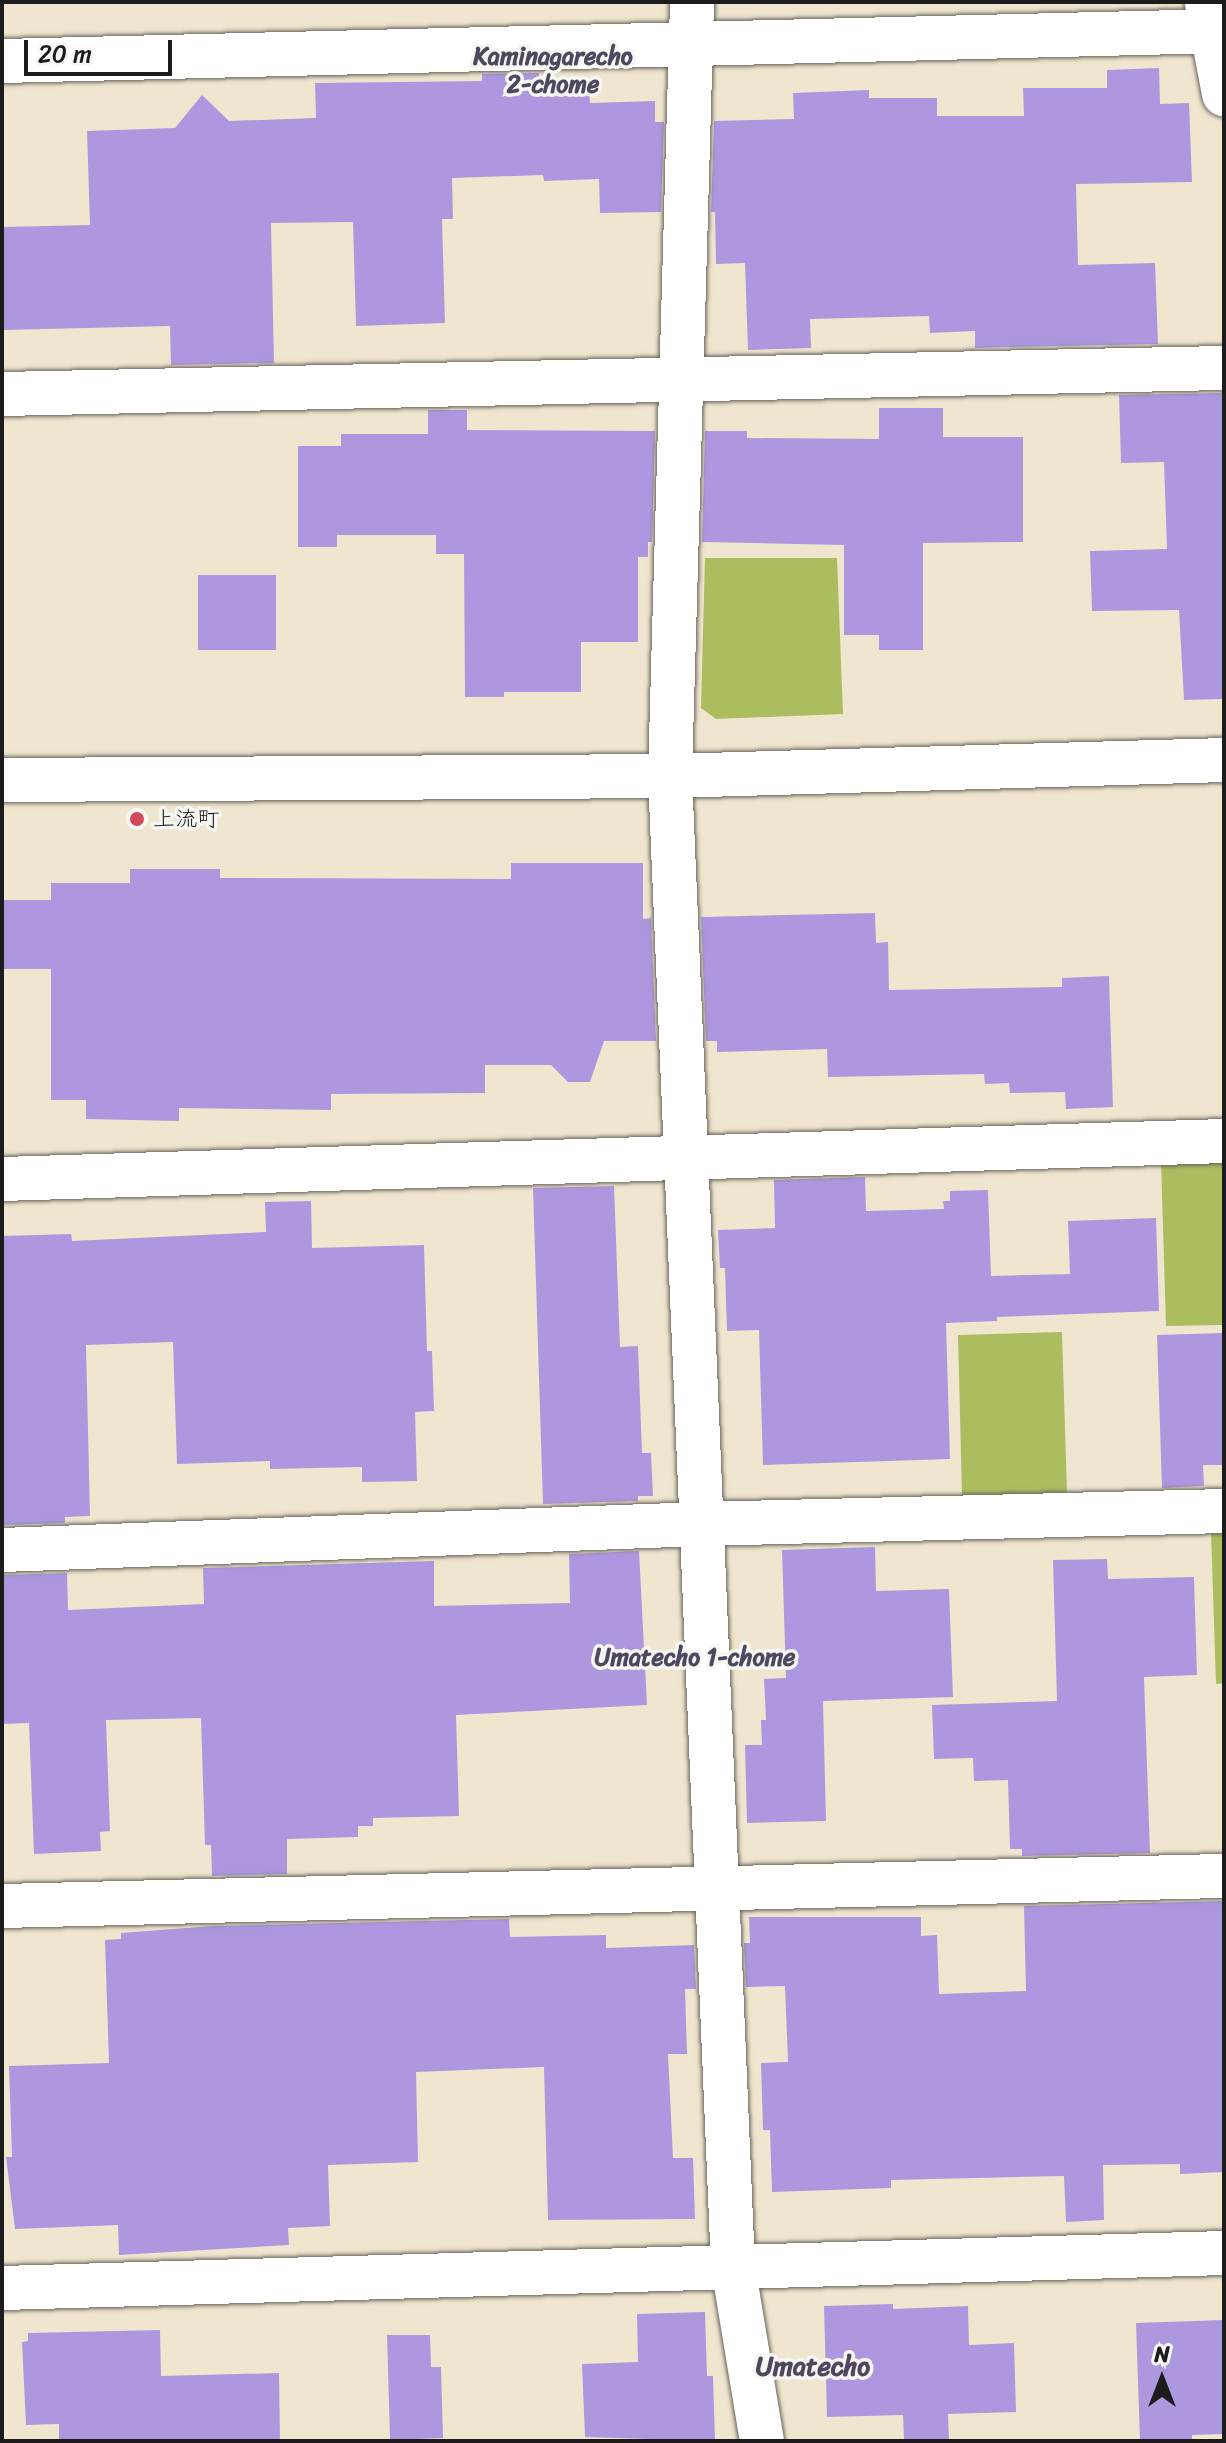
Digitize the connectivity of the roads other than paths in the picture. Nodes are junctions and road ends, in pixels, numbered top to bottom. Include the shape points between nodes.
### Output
1 (1214, 22) edge
2 (691, 23) edge
3 (2, 61) edge
4 (1224, 94) edge
5 (1224, 368) edge
6 (680, 380) junction
7 (2, 394) edge
8 (1224, 760) edge
9 (670, 776) junction
10 (2, 780) edge
11 (1224, 1141) edge
12 (686, 1155) junction
13 (2, 1179) edge
14 (1224, 1511) edge
15 (701, 1524) junction
16 (2, 1550) edge
17 (1224, 1876) edge
18 (717, 1886) junction
19 (2, 1906) edge
20 (1224, 2253) edge
21 (733, 2266) junction
22 (2, 2288) edge
23 (762, 2441) edge

1 - 2 street
1 - 4 street
2 - 3 street
2 - 6 street
5 - 6 street
6 - 7 street
6 - 9 street
8 - 9 street
9 - 10 street
9 - 12 street
11 - 12 street
12 - 13 street
12 - 15 street
14 - 15 street
15 - 16 street
15 - 18 street
17 - 18 street
18 - 19 street
18 - 21 street
20 - 21 street
21 - 22 street
21 - 23 street

